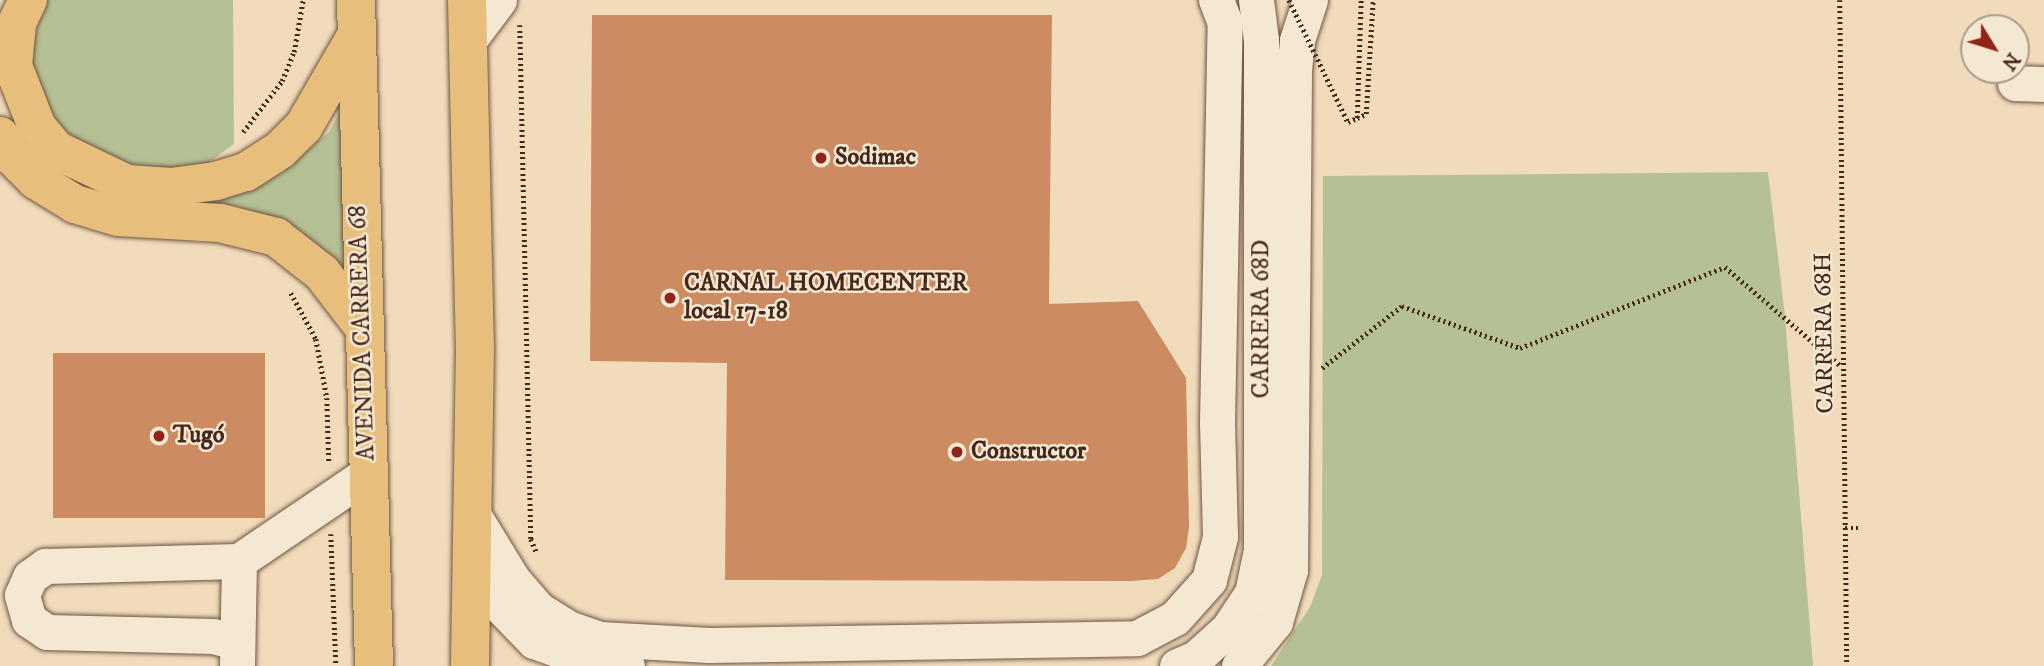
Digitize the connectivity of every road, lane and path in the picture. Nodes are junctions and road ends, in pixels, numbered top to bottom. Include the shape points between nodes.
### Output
1 (28, 0) edge
2 (303, 0) edge
3 (467, 0) edge
4 (1216, 0) edge
5 (1256, 0) edge
6 (1289, 0) edge
7 (1310, 0) edge
8 (1361, 0) edge
9 (1373, 0) edge
10 (1840, 0) edge
11 (509, 7) edge
12 (356, 18) edge
13 (466, 44) junction
14 (1357, 118) junction
15 (243, 132) dead end
16 (0, 136) edge
17 (284, 284) dead end
18 (362, 326) junction
19 (1842, 368) junction
20 (1291, 392) junction
21 (367, 474) junction
22 (330, 500) junction
23 (472, 513) junction
24 (1845, 528) junction
25 (1858, 528) dead end
26 (538, 557) dead end
27 (229, 561) junction
28 (471, 576) junction
29 (229, 648) edge
30 (336, 666) edge
31 (374, 666) edge
32 (470, 666) edge
33 (626, 666) edge
34 (1177, 666) edge
35 (1239, 666) edge
36 (1847, 666) edge

1 - 12 main road via 17,23 13,66 37,127 56,150 127,184 172,187 246,172 279,150 304,126
2 - 15 path via 294,52 282,81
3 - 13 main road
4 - 23 street via 1225,23 1217,423 1220,537 1209,580 1175,618 1137,638 709,645 600,639 568,628 538,609 513,580
5 - 34 street, CARRERA 68D via 1261,40 1263,524 1252,593 1228,629 1196,657
6 - 14 path, bridge via 1348,122
7 - 20 street, CARRERA 68D via 1297,40 1294,70
8 - 14 path, bridge
9 - 14 path via 1366,114
10 - 19 path, CARRERA 68H
11 - 13 street
11 - 26 path via 531,539
12 - 18 main road, AVENIDA CARRERA 68
13 - 23 main road via 475,346
16 - 18 main road via 9,153 36,180 75,204 118,217 220,223 276,237 322,273
17 - 22 path via 316,339 323,367
18 - 21 main road, AVENIDA CARRERA 68
19 - 20 path via 1725,267 1520,348 1402,306
19 - 24 path, CARRERA 68H
20 - 35 street, CARRERA 68D via 1290,570 1275,622
21 - 22 street
21 - 31 main road, AVENIDA CARRERA 68
22 - 27 street
22 - 30 path
23 - 28 main road
24 - 25 path
24 - 36 path, CARRERA 68H
27 - 29 street
27 - 29 street via 46,566 30,577 22,595 29,621 47,632
28 - 32 main road
28 - 33 street via 534,640 595,663

